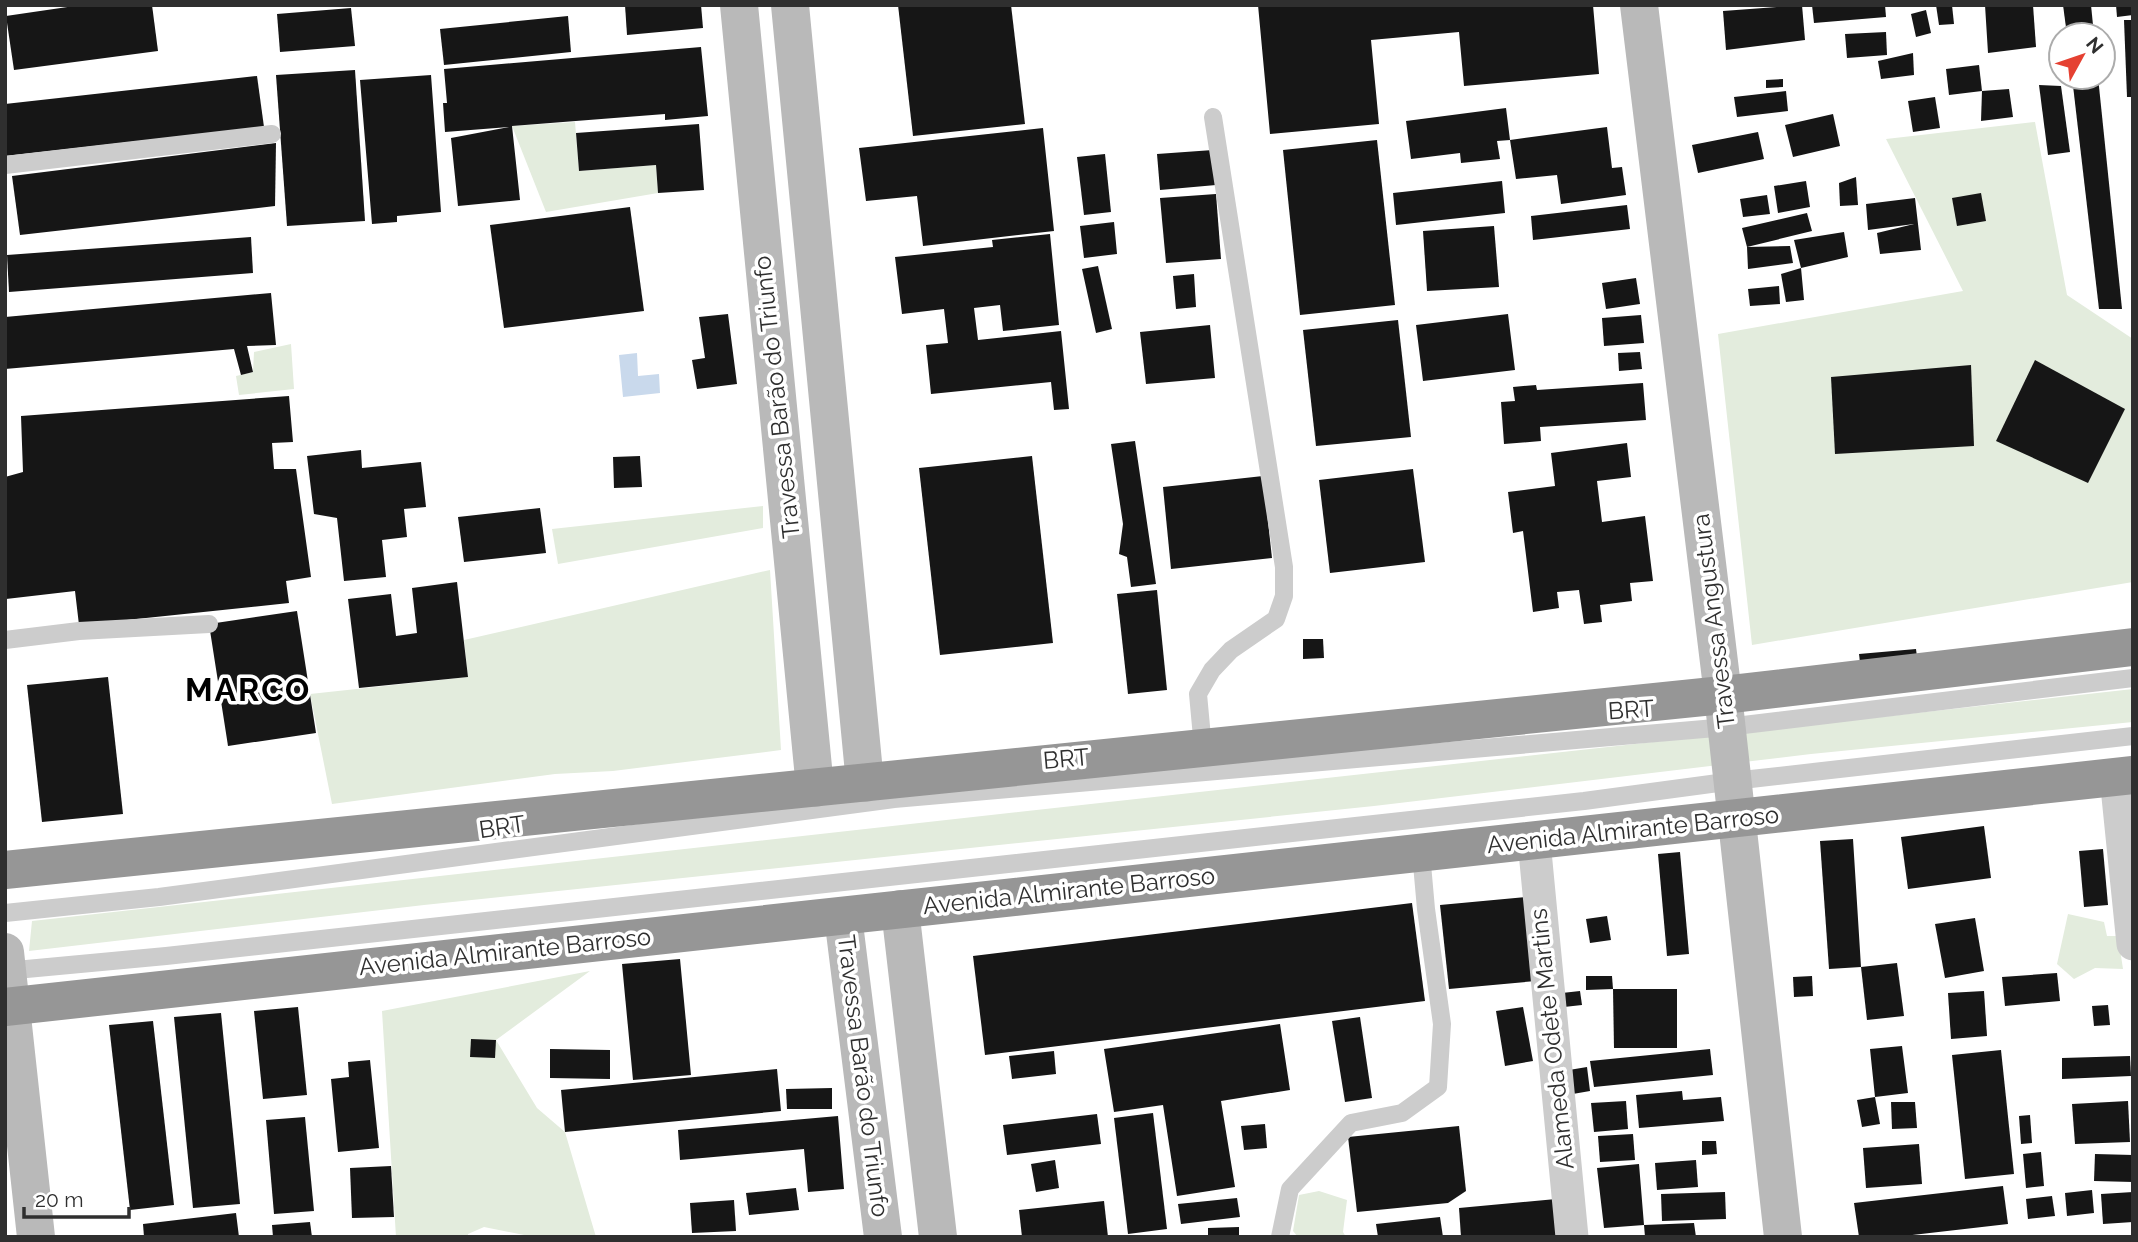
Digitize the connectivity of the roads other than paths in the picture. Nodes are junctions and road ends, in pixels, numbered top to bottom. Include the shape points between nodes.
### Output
1 (739, 5) edge
2 (790, 5) edge
3 (1639, 5) edge
4 (1213, 117) dead end
5 (272, 134) dead end
6 (5, 165) edge
7 (804, 168) junction
8 (755, 172) junction
9 (827, 412) junction
10 (779, 416) junction
11 (209, 624) dead end
12 (5, 640) edge
13 (2133, 647) edge
14 (2133, 678) edge
15 (1725, 711) junction
16 (2133, 736) edge
17 (1203, 748) junction
18 (2124, 776) edge
19 (1733, 781) junction
20 (865, 783) junction
21 (815, 788) junction
22 (1737, 819) junction
23 (1534, 841) junction
24 (1421, 853) junction
25 (5, 870) edge
26 (900, 909) junction
27 (5, 913) edge
28 (843, 916) junction
29 (2133, 944) edge
30 (7, 981) edge
31 (37, 1237) edge
32 (883, 1237) edge
33 (938, 1237) edge
34 (1280, 1237) edge
35 (1572, 1237) edge
36 (1783, 1237) edge

1 - 8 street, Travessa Barão do Triunfo
2 - 7 street, Travessa Barão do Triunfo
3 - 15 street, Travessa Angustura
4 - 17 lane via 1284,567 1284,596 1276,619 1231,650 1198,694
5 - 6 lane
7 - 8 street
7 - 9 street, Travessa Barão do Triunfo
8 - 10 street, Travessa Barão do Triunfo
9 - 10 street
9 - 20 street, Travessa Barão do Triunfo
10 - 21 street, Travessa Barão do Triunfo
11 - 12 lane
13 - 15 highway
14 - 15 lane, BRT
15 - 17 highway
15 - 19 street, Travessa Angustura
15 - 27 lane, BRT via 894,799 159,897
16 - 19 lane
17 - 20 highway
18 - 22 highway, Avenida Almirante Barroso
18 - 29 street
19 - 22 street, Travessa Angustura
19 - 30 lane via 194,953
20 - 21 highway
21 - 25 highway
22 - 23 highway, Avenida Almirante Barroso
22 - 36 street, Travessa Angustura
23 - 24 highway, Avenida Almirante Barroso
23 - 35 street, Alameda Odete Martins
24 - 26 highway, Avenida Almirante Barroso
24 - 34 lane via 1442,1024 1438,1087 1402,1112 1352,1123 1290,1189
26 - 28 highway, Avenida Almirante Barroso
26 - 33 street
28 - 30 highway, Avenida Almirante Barroso
28 - 32 street, Travessa Barão do Triunfo
30 - 31 street

